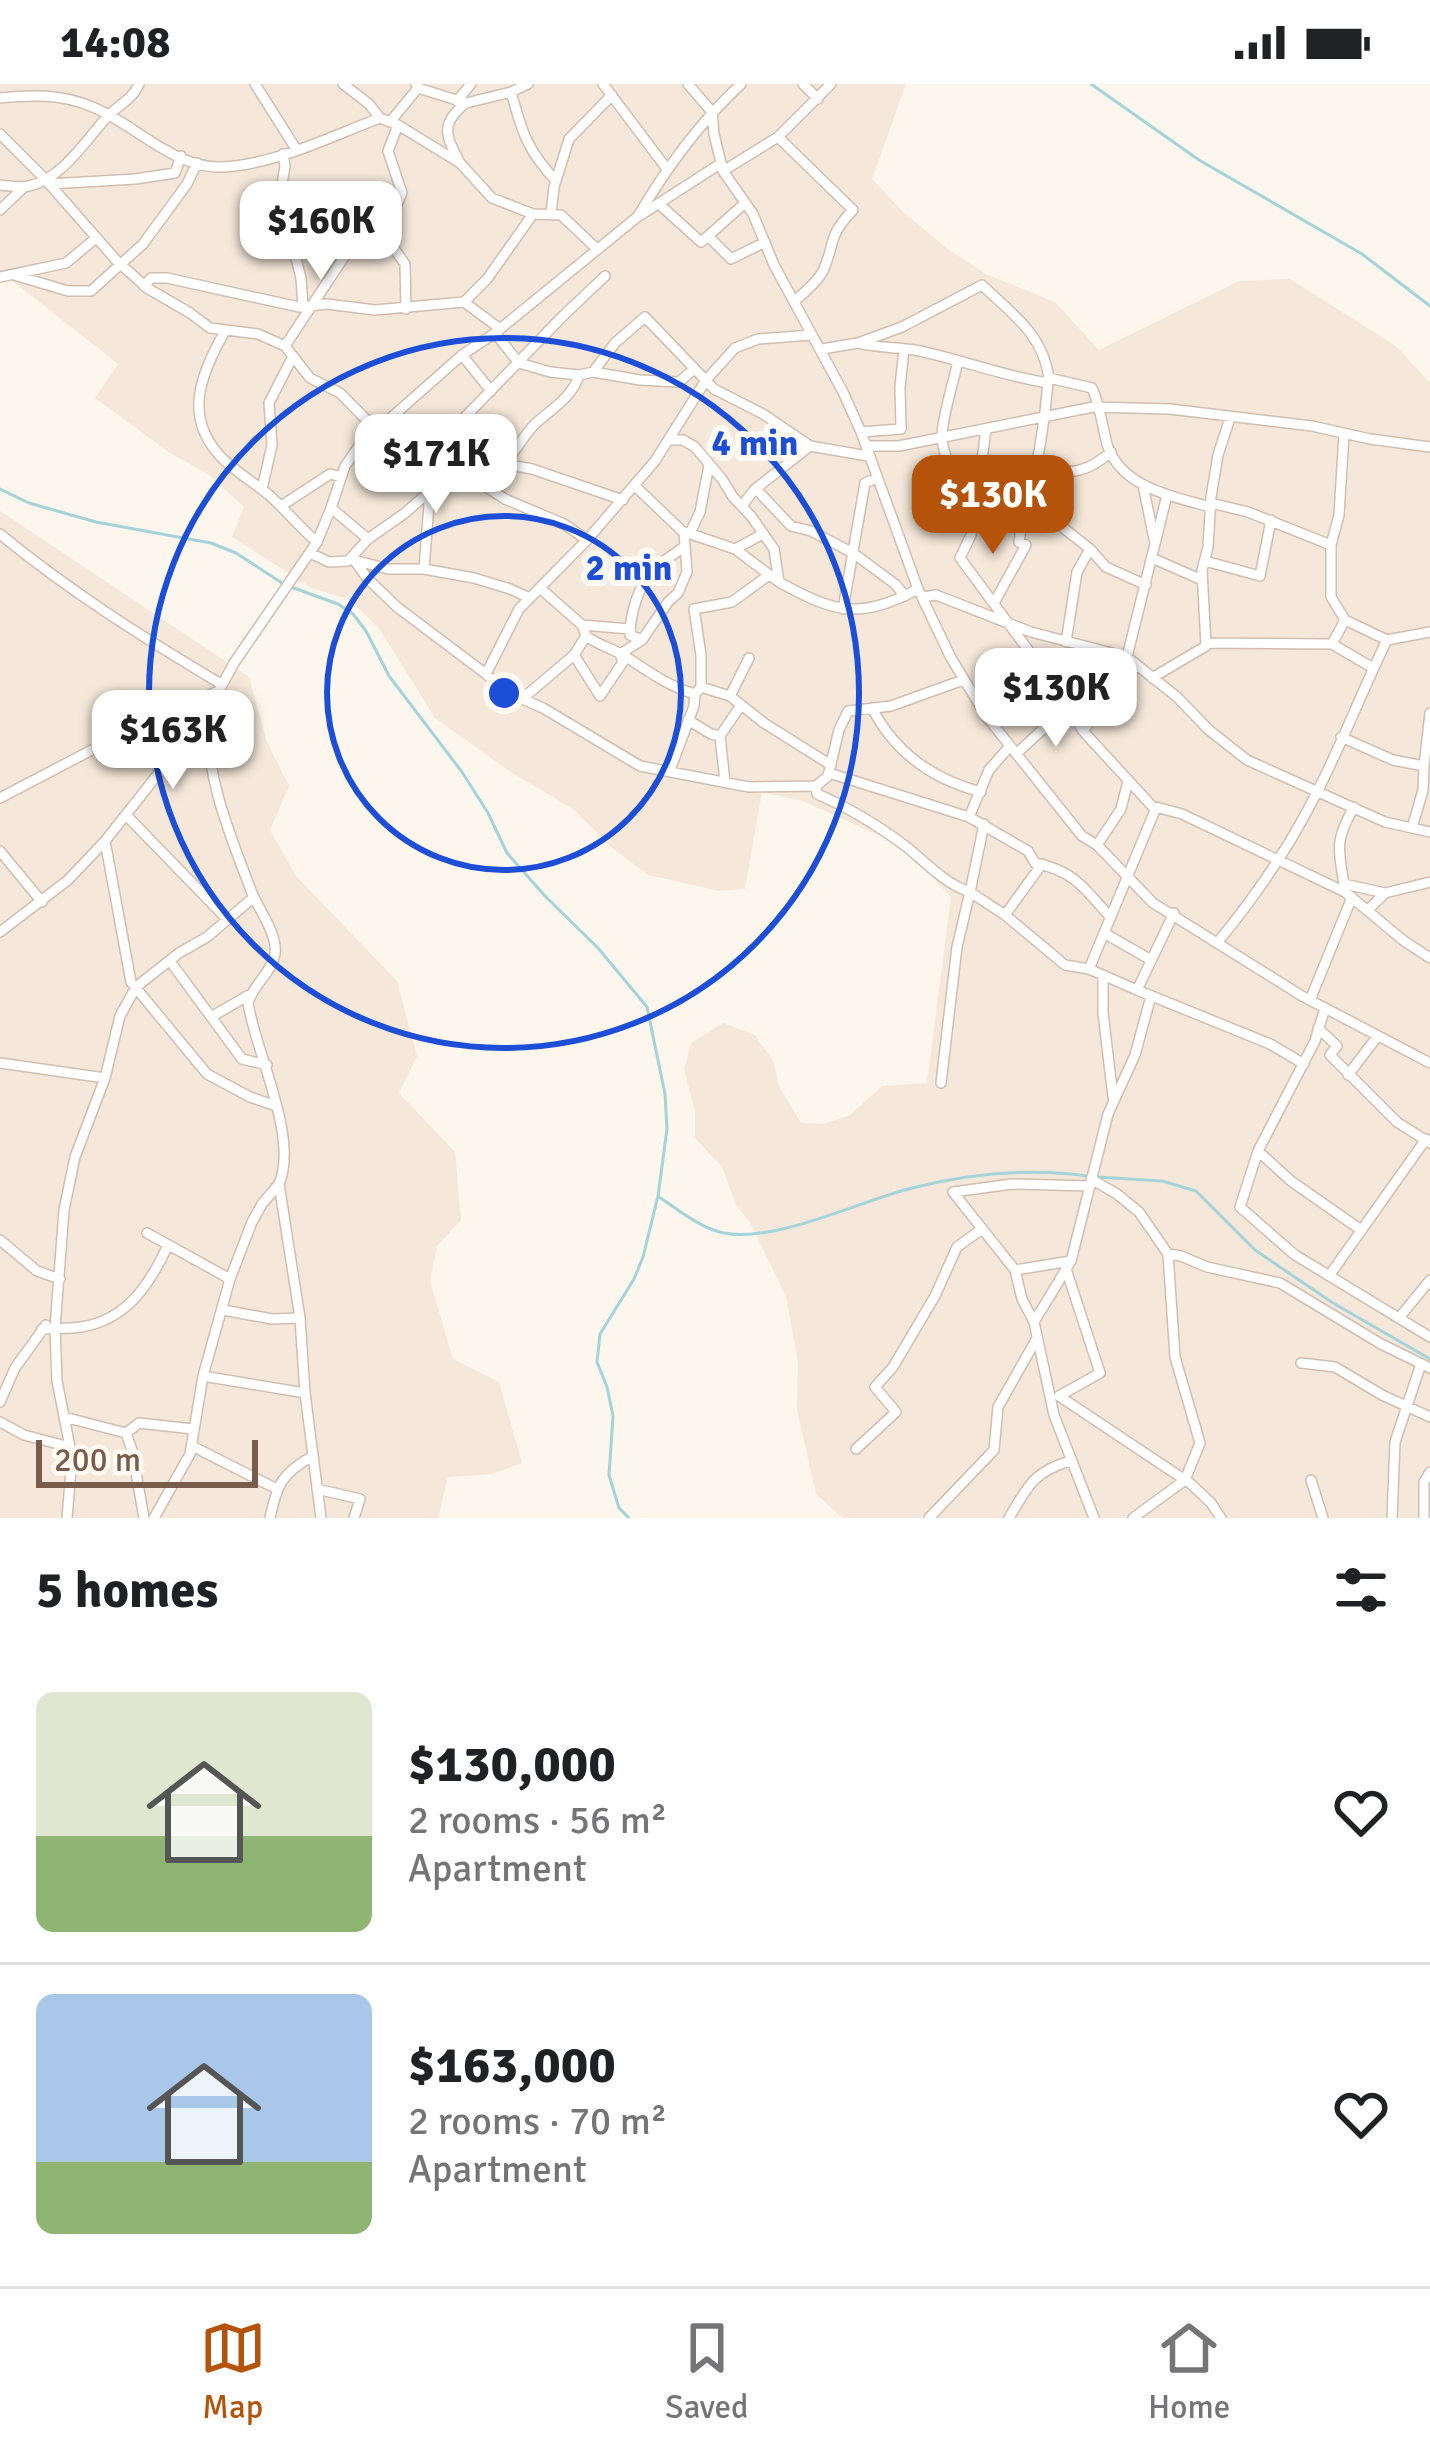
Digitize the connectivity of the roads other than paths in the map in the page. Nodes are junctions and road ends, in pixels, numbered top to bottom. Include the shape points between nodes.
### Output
1 (139, 84) edge
2 (256, 84) edge
3 (343, 84) edge
4 (471, 84) edge
5 (528, 84) edge
6 (603, 84) edge
7 (688, 84) edge
8 (741, 84) edge
9 (803, 84) edge
10 (831, 84) edge
11 (417, 86) edge
12 (511, 92) junction
13 (612, 95) junction
14 (0, 98) edge
15 (818, 99) junction
16 (462, 102) junction
17 (712, 112) junction
18 (108, 115) junction
19 (389, 122) junction
20 (0, 134) edge
21 (778, 137) junction
22 (296, 149) junction
23 (283, 154) junction
24 (181, 157) junction
25 (197, 163) junction
26 (460, 163) junction
27 (722, 167) junction
28 (667, 169) junction
29 (175, 172) junction
30 (47, 182) junction
31 (556, 182) junction
32 (187, 184) junction
33 (0, 185) edge
34 (24, 188) junction
35 (745, 203) junction
36 (659, 204) junction
37 (395, 209) junction
38 (0, 210) edge
39 (551, 213) junction
40 (533, 214) junction
41 (637, 218) junction
42 (708, 236) junction
43 (96, 238) junction
44 (765, 242) junction
45 (597, 249) junction
46 (121, 265) junction
47 (14, 275) junction
48 (605, 276) dead end
49 (0, 278) edge
50 (144, 286) junction
51 (796, 300) junction
52 (464, 302) junction
53 (307, 307) junction
54 (406, 309) junction
55 (225, 331) junction
56 (497, 331) junction
57 (811, 334) junction
58 (858, 343) junction
59 (285, 346) junction
60 (904, 349) junction
61 (822, 350) junction
62 (462, 355) junction
63 (292, 356) junction
64 (958, 361) junction
65 (519, 363) junction
66 (694, 370) junction
67 (593, 372) junction
68 (579, 375) junction
69 (706, 380) junction
70 (1048, 381) junction
71 (490, 392) junction
72 (1100, 408) junction
73 (1045, 418) junction
74 (1230, 418) junction
75 (377, 429) junction
76 (986, 429) junction
77 (861, 432) junction
78 (1344, 434) junction
79 (942, 437) junction
80 (669, 440) junction
81 (810, 446) junction
82 (1430, 447) edge
83 (433, 451) junction
84 (867, 451) junction
85 (1111, 452) junction
86 (450, 464) junction
87 (505, 464) junction
88 (709, 465) junction
89 (1036, 468) junction
90 (470, 472) junction
91 (340, 477) junction
92 (877, 478) junction
93 (444, 479) junction
94 (1142, 484) junction
95 (635, 486) junction
96 (756, 488) junction
97 (262, 489) junction
98 (430, 490) junction
99 (1167, 495) junction
100 (977, 499) junction
101 (623, 500) junction
102 (1211, 505) junction
103 (281, 506) junction
104 (742, 506) junction
105 (332, 508) junction
106 (1023, 518) junction
107 (785, 519) junction
108 (1271, 520) junction
109 (687, 532) junction
110 (0, 534) edge
111 (764, 536) junction
112 (368, 539) junction
113 (587, 540) junction
114 (316, 542) junction
115 (1155, 544) junction
116 (1331, 545) junction
117 (686, 546) junction
118 (735, 549) junction
119 (1090, 549) junction
120 (853, 553) junction
121 (310, 554) junction
122 (353, 558) junction
123 (1152, 558) junction
124 (1205, 561) junction
125 (424, 569) junction
126 (774, 579) junction
127 (1202, 580) junction
128 (1146, 585) junction
129 (541, 589) junction
130 (921, 593) junction
131 (675, 596) junction
132 (904, 596) junction
133 (530, 598) junction
134 (994, 603) junction
135 (694, 609) junction
136 (843, 609) junction
137 (1345, 620) junction
138 (1007, 623) junction
139 (630, 629) junction
140 (585, 631) junction
141 (1430, 632) edge
142 (642, 640) junction
143 (1387, 640) junction
144 (1066, 642) junction
145 (1206, 643) junction
146 (1332, 644) junction
147 (620, 654) junction
148 (574, 655) junction
149 (749, 658) dead end
150 (1127, 658) junction
151 (1136, 667) junction
152 (1373, 668) junction
153 (486, 674) junction
154 (1152, 679) junction
155 (963, 680) junction
156 (219, 687) junction
157 (698, 691) junction
158 (730, 696) junction
159 (522, 699) junction
160 (741, 705) junction
161 (872, 708) junction
162 (208, 712) junction
163 (1430, 713) edge
164 (1076, 717) junction
165 (688, 720) junction
166 (1083, 730) junction
167 (720, 736) junction
168 (1341, 737) junction
169 (1013, 750) junction
170 (1424, 766) junction
171 (830, 768) junction
172 (670, 770) junction
173 (1128, 781) junction
174 (725, 782) junction
175 (816, 786) junction
176 (1318, 791) junction
177 (981, 792) junction
178 (0, 798) edge
179 (1354, 807) junction
180 (1156, 808) junction
181 (126, 815) junction
182 (968, 817) junction
183 (984, 824) junction
184 (1412, 828) junction
185 (1430, 832) edge
186 (105, 841) junction
187 (1097, 844) junction
188 (0, 851) edge
189 (1279, 859) junction
190 (1042, 863) junction
191 (1128, 878) junction
192 (1430, 881) edge
193 (1347, 891) junction
194 (970, 892) junction
195 (1385, 893) junction
196 (254, 897) junction
197 (42, 902) junction
198 (1368, 910) junction
199 (1174, 913) junction
200 (1005, 915) junction
201 (1110, 917) junction
202 (227, 919) junction
203 (0, 932) edge
204 (1104, 933) junction
205 (1217, 943) junction
206 (1430, 958) edge
207 (1151, 960) junction
208 (170, 961) junction
209 (1089, 969) junction
210 (1103, 976) junction
211 (136, 986) junction
212 (1137, 990) junction
213 (249, 995) junction
214 (1151, 997) junction
215 (1310, 1000) junction
216 (1324, 1008) junction
217 (211, 1017) junction
218 (1318, 1028) junction
219 (1376, 1036) junction
220 (0, 1063) edge
221 (1430, 1063) edge
222 (1304, 1064) junction
223 (267, 1065) junction
224 (1348, 1075) junction
225 (105, 1078) junction
226 (941, 1083) dead end
227 (1114, 1102) junction
228 (276, 1106) junction
229 (1428, 1141) edge
230 (1258, 1151) junction
231 (1090, 1182) junction
232 (279, 1184) junction
233 (982, 1229) junction
234 (1361, 1230) junction
235 (147, 1233) dead end
236 (0, 1240) edge
237 (168, 1245) junction
238 (1168, 1254) junction
239 (1068, 1265) junction
240 (1015, 1270) junction
241 (1329, 1276) junction
242 (60, 1279) junction
243 (230, 1279) junction
244 (1430, 1280) edge
245 (223, 1310) junction
246 (300, 1318) junction
247 (1399, 1318) junction
248 (56, 1322) junction
249 (1034, 1322) junction
250 (1430, 1337) edge
251 (1037, 1338) junction
252 (1301, 1363) dead end
253 (1425, 1366) edge
254 (203, 1376) junction
255 (305, 1394) junction
256 (1054, 1398) junction
257 (0, 1402) edge
258 (1407, 1407) junction
259 (64, 1417) junction
260 (1430, 1417) edge
261 (0, 1422) edge
262 (194, 1429) junction
263 (126, 1433) junction
264 (192, 1446) junction
265 (70, 1447) junction
266 (856, 1449) dead end
267 (313, 1456) junction
268 (1070, 1461) junction
269 (1430, 1472) edge
270 (1185, 1480) junction
271 (1311, 1480) dead end
272 (277, 1489) junction
273 (317, 1489) junction
274 (67, 1518) edge
275 (143, 1518) edge
276 (154, 1518) edge
277 (270, 1518) edge
278 (321, 1518) edge
279 (354, 1518) edge
280 (928, 1518) edge
281 (1009, 1518) edge
282 (1094, 1518) edge
283 (1133, 1518) edge
284 (1220, 1518) edge
285 (1323, 1518) edge
286 (1392, 1518) edge
287 (1424, 1518) edge

1 - 18 street
2 - 22 street
3 - 19 street
4 - 16 street
5 - 12 street
6 - 13 street
7 - 17 street
8 - 17 street
9 - 15 street
10 - 15 street
11 - 16 street
11 - 19 street
12 - 16 street
12 - 31 street via 533,156
13 - 28 street
13 - 31 street via 569,139
14 - 18 street via 43,94
15 - 21 street
16 - 26 street via 446,133
17 - 27 street
17 - 28 street
18 - 24 street
18 - 30 street
19 - 22 street
19 - 26 street
19 - 37 street via 388,152 402,193
20 - 30 street
21 - 27 street
21 - 51 street via 853,210 831,237 822,274
22 - 23 street
23 - 25 street
23 - 53 street via 280,196
24 - 25 street
24 - 29 street
25 - 32 street
26 - 40 street via 492,198
27 - 35 street
27 - 36 street
28 - 41 street
29 - 30 street
29 - 32 street
30 - 34 street
30 - 43 street
31 - 39 street
32 - 46 street
33 - 34 street
34 - 38 street
35 - 42 street
35 - 44 street
36 - 41 street
36 - 42 street via 701,242
37 - 53 street via 344,256
37 - 54 street via 388,240 405,264
39 - 40 street
39 - 45 street
40 - 52 street
41 - 45 street
42 - 44 street via 731,260
43 - 46 street
43 - 47 street via 66,263
44 - 51 street
45 - 56 street
46 - 47 street via 92,291
46 - 50 street
47 - 49 street
48 - 65 street
50 - 53 street via 167,278
50 - 55 street
51 - 57 street
52 - 54 street
52 - 56 street
53 - 54 street
53 - 59 street
55 - 59 street
55 - 97 street via 197,393 199,416 219,455
56 - 62 street
56 - 65 street
57 - 61 street
57 - 69 street via 735,348
58 - 60 street
58 - 61 street
58 - 70 street via 982,285 1036,339
59 - 63 street
60 - 64 street
60 - 77 street via 902,429
61 - 77 street
62 - 71 street
62 - 75 street
63 - 75 street
63 - 97 street via 269,403 272,445
64 - 70 street
64 - 79 street
65 - 68 street
65 - 71 street
66 - 67 street via 679,382
66 - 67 street via 645,317
66 - 69 street
67 - 68 street
68 - 87 street
69 - 80 street
69 - 81 street
70 - 72 street via 1092,388
70 - 73 street
71 - 83 street
72 - 73 street
72 - 74 street
72 - 85 street
73 - 76 street
73 - 89 street
74 - 78 street
74 - 102 street
75 - 83 street via 391,445
75 - 91 street
76 - 79 street
76 - 100 street
77 - 84 street
78 - 82 street
78 - 116 street
79 - 84 street
79 - 100 street via 950,464
80 - 88 street via 695,447
80 - 95 street
81 - 84 street
81 - 96 street
83 - 86 street
84 - 92 street
85 - 89 street via 1092,469
85 - 94 street
86 - 90 street
86 - 93 street
87 - 90 street
87 - 101 street
88 - 104 street
88 - 109 street via 700,512
89 - 106 street
90 - 93 street
90 - 113 street
91 - 103 street via 330,474
91 - 105 street
92 - 120 street via 865,483
92 - 130 street
93 - 98 street
94 - 99 street
94 - 115 street
95 - 101 street
95 - 109 street
96 - 104 street
96 - 107 street
97 - 103 street
98 - 112 street
98 - 125 street
99 - 102 street
99 - 115 street
100 - 106 street
100 - 134 street via 960,558
101 - 113 street
102 - 108 street
102 - 124 street
103 - 114 street
104 - 111 street
105 - 112 street
105 - 114 street
106 - 119 street via 1061,526
106 - 134 street via 1019,542 1026,545
107 - 111 street
107 - 120 street
108 - 116 street
108 - 124 street via 1260,575
109 - 117 street
109 - 118 street
110 - 156 street
111 - 118 street
111 - 126 street
112 - 122 street
113 - 129 street
114 - 121 street
115 - 123 street
116 - 137 street via 1331,597
117 - 131 street via 687,572
117 - 139 street via 650,572
118 - 126 street
119 - 128 street via 1106,567
119 - 144 street
120 - 132 street
120 - 136 street
121 - 122 street via 337,563
121 - 156 street
122 - 125 street
122 - 153 street via 398,607
123 - 127 street
123 - 128 street
124 - 127 street
125 - 133 street
126 - 135 street via 732,602
126 - 136 street
127 - 145 street
128 - 150 street
129 - 133 street
129 - 140 street
130 - 132 street
130 - 138 street
130 - 155 street
131 - 135 street
131 - 142 street
132 - 136 street
133 - 153 street
134 - 138 street
135 - 157 street
137 - 143 street
137 - 146 street
138 - 144 street
138 - 164 street
139 - 140 street
139 - 142 street
140 - 147 street
140 - 148 street
141 - 143 street
142 - 147 street
143 - 152 street
144 - 150 street
145 - 146 street
145 - 154 street
146 - 152 street
147 - 148 street via 600,696
147 - 157 street via 662,681
148 - 159 street
149 - 158 street
150 - 151 street
151 - 154 street
151 - 166 street
152 - 168 street
153 - 159 street
154 - 176 street via 1234,752
155 - 161 street
155 - 169 street
156 - 162 street
156 - 178 street
157 - 158 street
157 - 165 street
158 - 160 street
159 - 172 street via 640,766
160 - 167 street
160 - 171 street
161 - 171 street via 848,711
161 - 177 street via 922,769
162 - 181 street
162 - 196 street via 216,790
163 - 170 street
164 - 166 street
164 - 169 street
165 - 167 street
165 - 172 street
166 - 173 street
167 - 174 street
168 - 170 street
168 - 176 street
169 - 177 street via 989,770
169 - 187 street
170 - 184 street
171 - 175 street
171 - 182 street
172 - 174 street
173 - 180 street
173 - 187 street via 1121,809
174 - 175 street
175 - 194 street via 817,794 850,808
176 - 179 street
176 - 189 street
177 - 182 street
179 - 184 street
179 - 193 street via 1338,847
180 - 189 street
180 - 191 street
181 - 186 street
181 - 202 street
182 - 183 street
183 - 190 street
183 - 194 street
184 - 185 street
186 - 197 street
186 - 211 street
187 - 191 street
188 - 197 street
189 - 193 street
189 - 205 street
190 - 200 street
190 - 201 street via 1082,883
191 - 199 street
191 - 201 street
192 - 195 street
193 - 195 street
193 - 198 street
193 - 215 street
194 - 200 street
194 - 226 street
195 - 198 street
196 - 202 street
196 - 213 street via 275,952
197 - 203 street
198 - 206 street
199 - 205 street
199 - 207 street
200 - 209 street via 1064,965
201 - 204 street
202 - 208 street
204 - 207 street
204 - 209 street
205 - 215 street
207 - 212 street
208 - 211 street
208 - 217 street
209 - 210 street
210 - 212 street
210 - 227 street
211 - 225 street
211 - 228 street via 207,1074
212 - 214 street
213 - 217 street
213 - 223 street
214 - 222 street
214 - 227 street
215 - 216 street
216 - 218 street
216 - 219 street
217 - 223 street via 242,1059
218 - 222 street
218 - 224 street via 1337,1046 1330,1055
219 - 221 street
219 - 224 street
220 - 225 street
222 - 230 street
223 - 228 street
224 - 229 street
225 - 242 street via 75,1157
227 - 231 street
228 - 232 street via 286,1168
229 - 234 street
230 - 234 street
230 - 241 street via 1240,1207
231 - 233 street via 952,1192
231 - 238 street via 1139,1212
231 - 239 street
232 - 243 street via 252,1222
232 - 246 street
233 - 240 street
233 - 266 street via 957,1247 875,1387 896,1412
234 - 241 street
235 - 237 street
236 - 242 street
237 - 243 street
237 - 248 street via 124,1310 73,1329
238 - 253 street via 1280,1283
238 - 270 street via 1175,1357 1200,1443
239 - 240 street
239 - 249 street
239 - 256 street via 1100,1373
240 - 249 street
241 - 247 street
242 - 248 street
243 - 245 street
244 - 247 street
245 - 246 street
245 - 254 street
246 - 255 street
247 - 250 street
248 - 257 street via 42,1329
248 - 259 street
249 - 251 street
251 - 256 street
251 - 280 street via 998,1407 994,1450
252 - 258 street via 1335,1367
253 - 258 street
254 - 255 street
254 - 262 street
255 - 267 street
256 - 268 street
256 - 270 street
258 - 260 street
258 - 286 street via 1393,1452
259 - 263 street
259 - 265 street
261 - 265 street
262 - 263 street via 139,1423
262 - 264 street
263 - 275 street
264 - 272 street
264 - 276 street
265 - 274 street
267 - 272 street via 290,1468
267 - 273 street
268 - 281 street via 1030,1482
268 - 282 street
269 - 287 street
270 - 283 street
270 - 284 street
271 - 285 street
272 - 277 street
273 - 278 street
273 - 279 street via 360,1499

